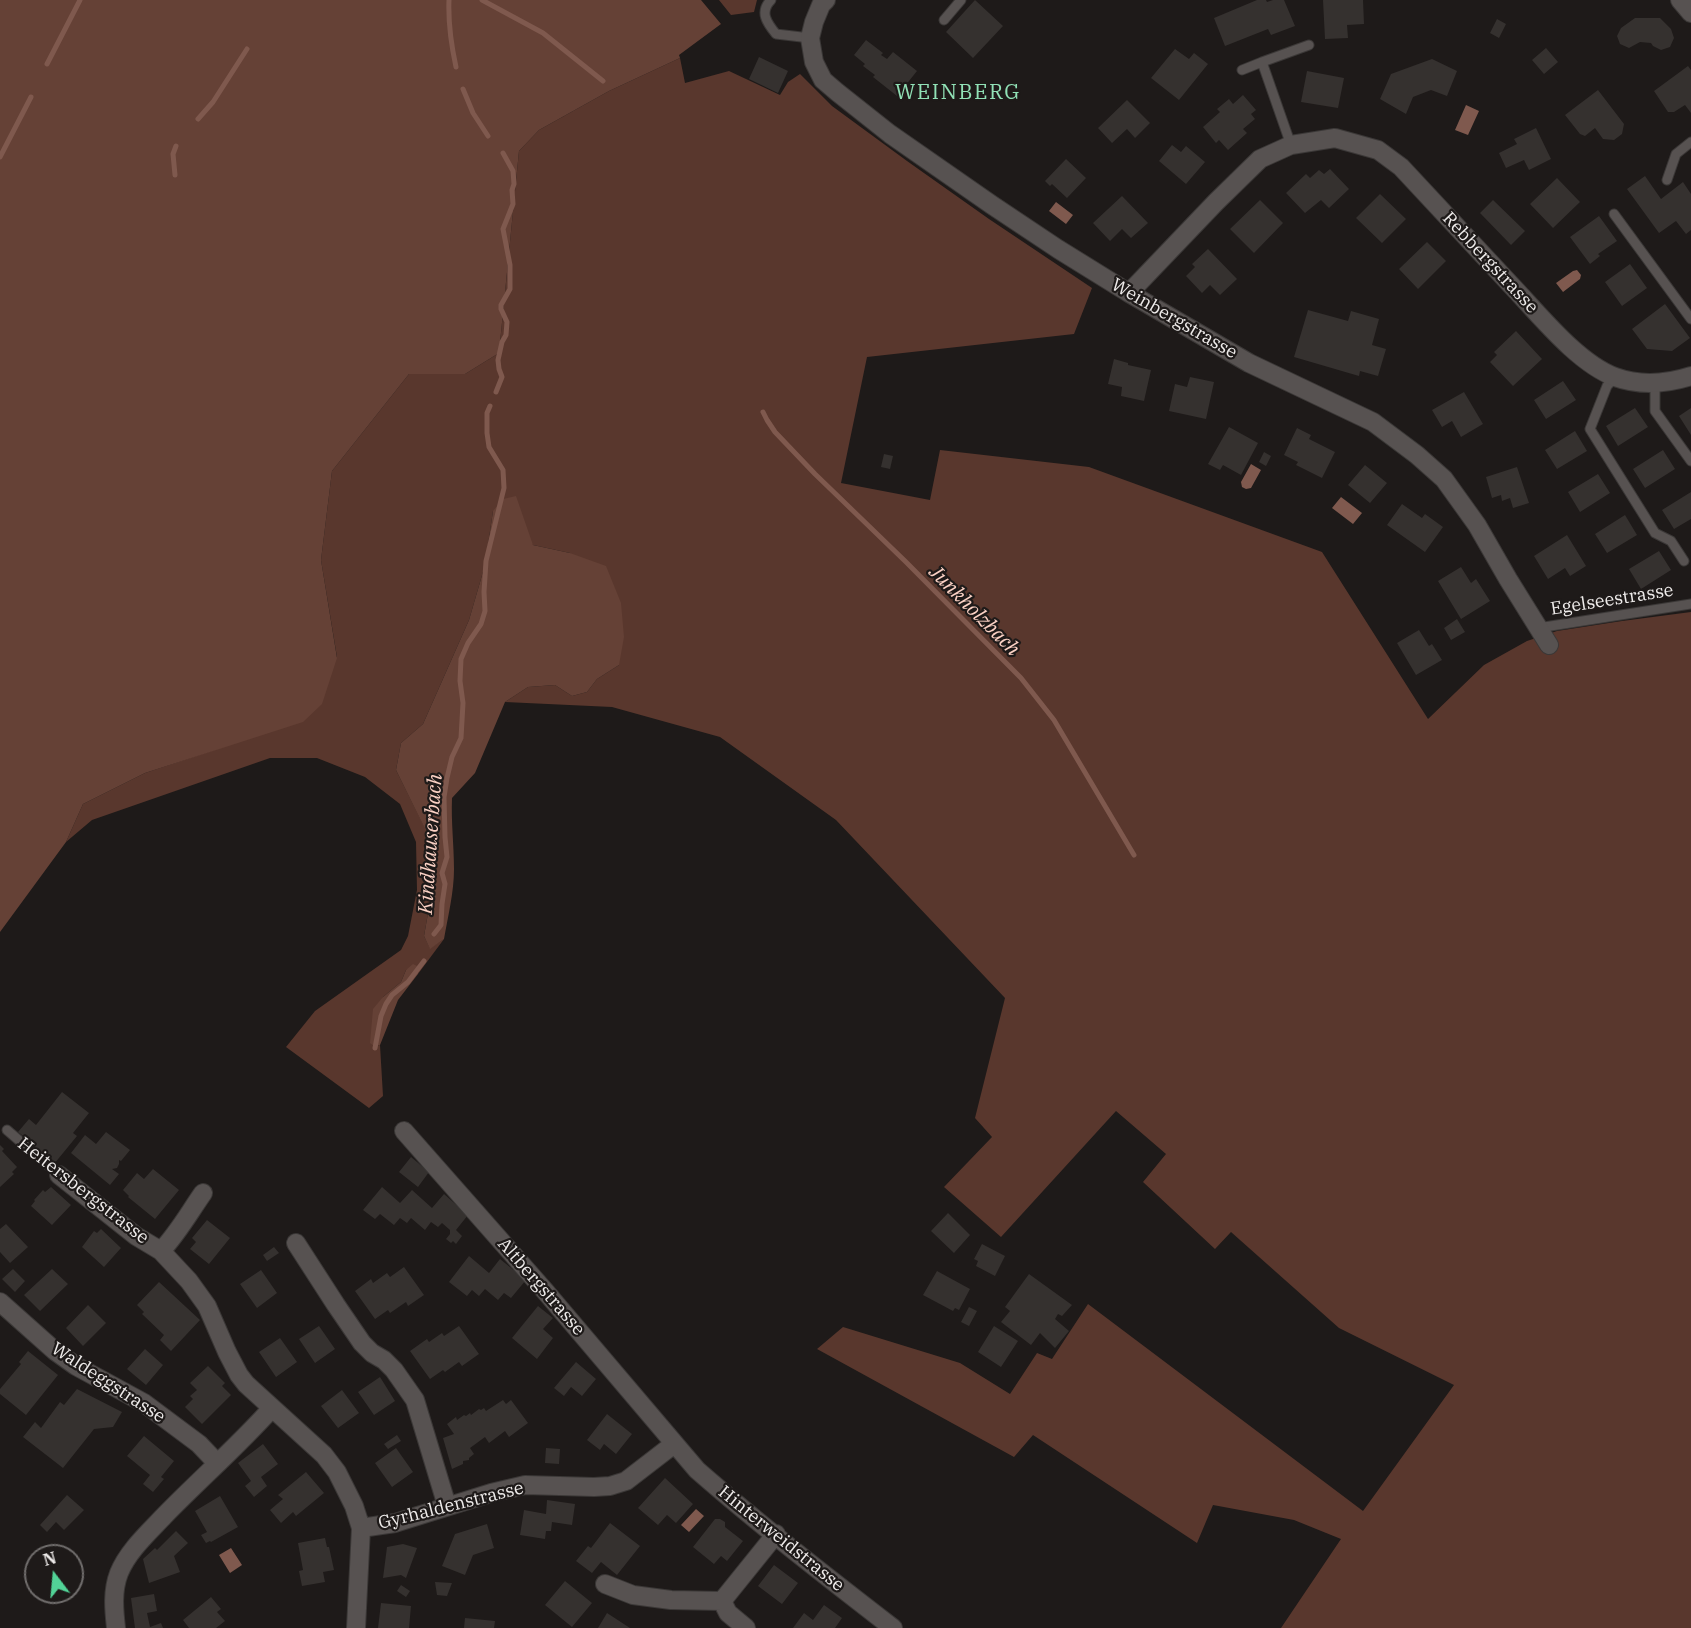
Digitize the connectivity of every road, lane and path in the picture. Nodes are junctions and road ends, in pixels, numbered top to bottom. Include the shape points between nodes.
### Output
1 (771, 0) edge
2 (826, 0) edge
3 (961, 0) edge
4 (1680, 0) edge
5 (1691, 13) edge
6 (944, 20) dead end
7 (810, 38) junction
8 (1309, 45) dead end
9 (1262, 62) junction
10 (1242, 70) dead end
11 (1691, 142) edge
12 (1292, 145) junction
13 (1667, 180) dead end
14 (1614, 214) dead end
15 (1129, 293) junction
16 (1691, 320) edge
17 (1691, 376) edge
18 (1615, 377) junction
19 (1654, 383) junction
20 (1691, 461) edge
21 (1684, 561) dead end
22 (1691, 604) edge
23 (1538, 628) junction
24 (1549, 645) dead end
25 (7, 1130) dead end
26 (404, 1131) dead end
27 (59, 1175) joint
28 (203, 1193) dead end
29 (296, 1243) dead end
30 (161, 1251) junction
31 (0, 1302) edge
32 (272, 1408) junction
33 (675, 1444) junction
34 (217, 1463) junction
35 (447, 1506) junction
36 (361, 1528) junction
37 (776, 1534) junction
38 (604, 1584) dead end
39 (722, 1601) junction
40 (116, 1628) edge
41 (356, 1628) edge
42 (746, 1628) edge
43 (893, 1628) edge

1 - 7 lane via 765,12 766,22 776,34
2 - 7 street
3 - 6 lane
4 - 5 street
7 - 15 street, Weinbergstrasse via 814,62 823,80 837,92 992,205
8 - 9 lane
9 - 10 lane
9 - 12 lane
11 - 13 lane via 1676,154
12 - 15 street, Rebbergstrasse via 1260,159
12 - 18 street, Rebbergstrasse via 1335,138 1386,155 1401,166 1569,345 1593,366
14 - 16 lane
15 - 23 street, Weinbergstrasse via 1250,363 1373,422 1417,455 1444,479 1477,525
17 - 19 street, Rebbergstrasse
18 - 19 street, Rebbergstrasse
18 - 21 lane via 1607,386 1590,429 1655,532 1671,541
19 - 20 lane via 1655,411
22 - 23 lane, Egelseestrasse
23 - 24 street, Weinbergstrasse
25 - 27 lane, Heitersbergstrasse
26 - 33 street, Altbergstrasse
27 - 30 street, Heitersbergstrasse
28 - 30 street, Heitersbergstrasse
29 - 35 street via 362,1343 394,1370 415,1400
30 - 32 street, Heitersbergstrasse via 207,1306 239,1375
31 - 34 street, Waldeggstrasse via 55,1351 144,1403 199,1444
32 - 34 street
32 - 36 street, Gyrhaldenstrasse via 337,1472
33 - 35 street, Gyrhaldenstrasse via 626,1481 610,1486 525,1485
33 - 37 street, Hinterweidstrasse via 697,1470
34 - 40 street via 149,1531 126,1560 114,1587
35 - 36 street, Gyrhaldenstrasse via 395,1523
36 - 41 street
37 - 39 street
37 - 43 street, Hinterweidstrasse
38 - 39 street via 633,1595
39 - 42 street via 728,1613

